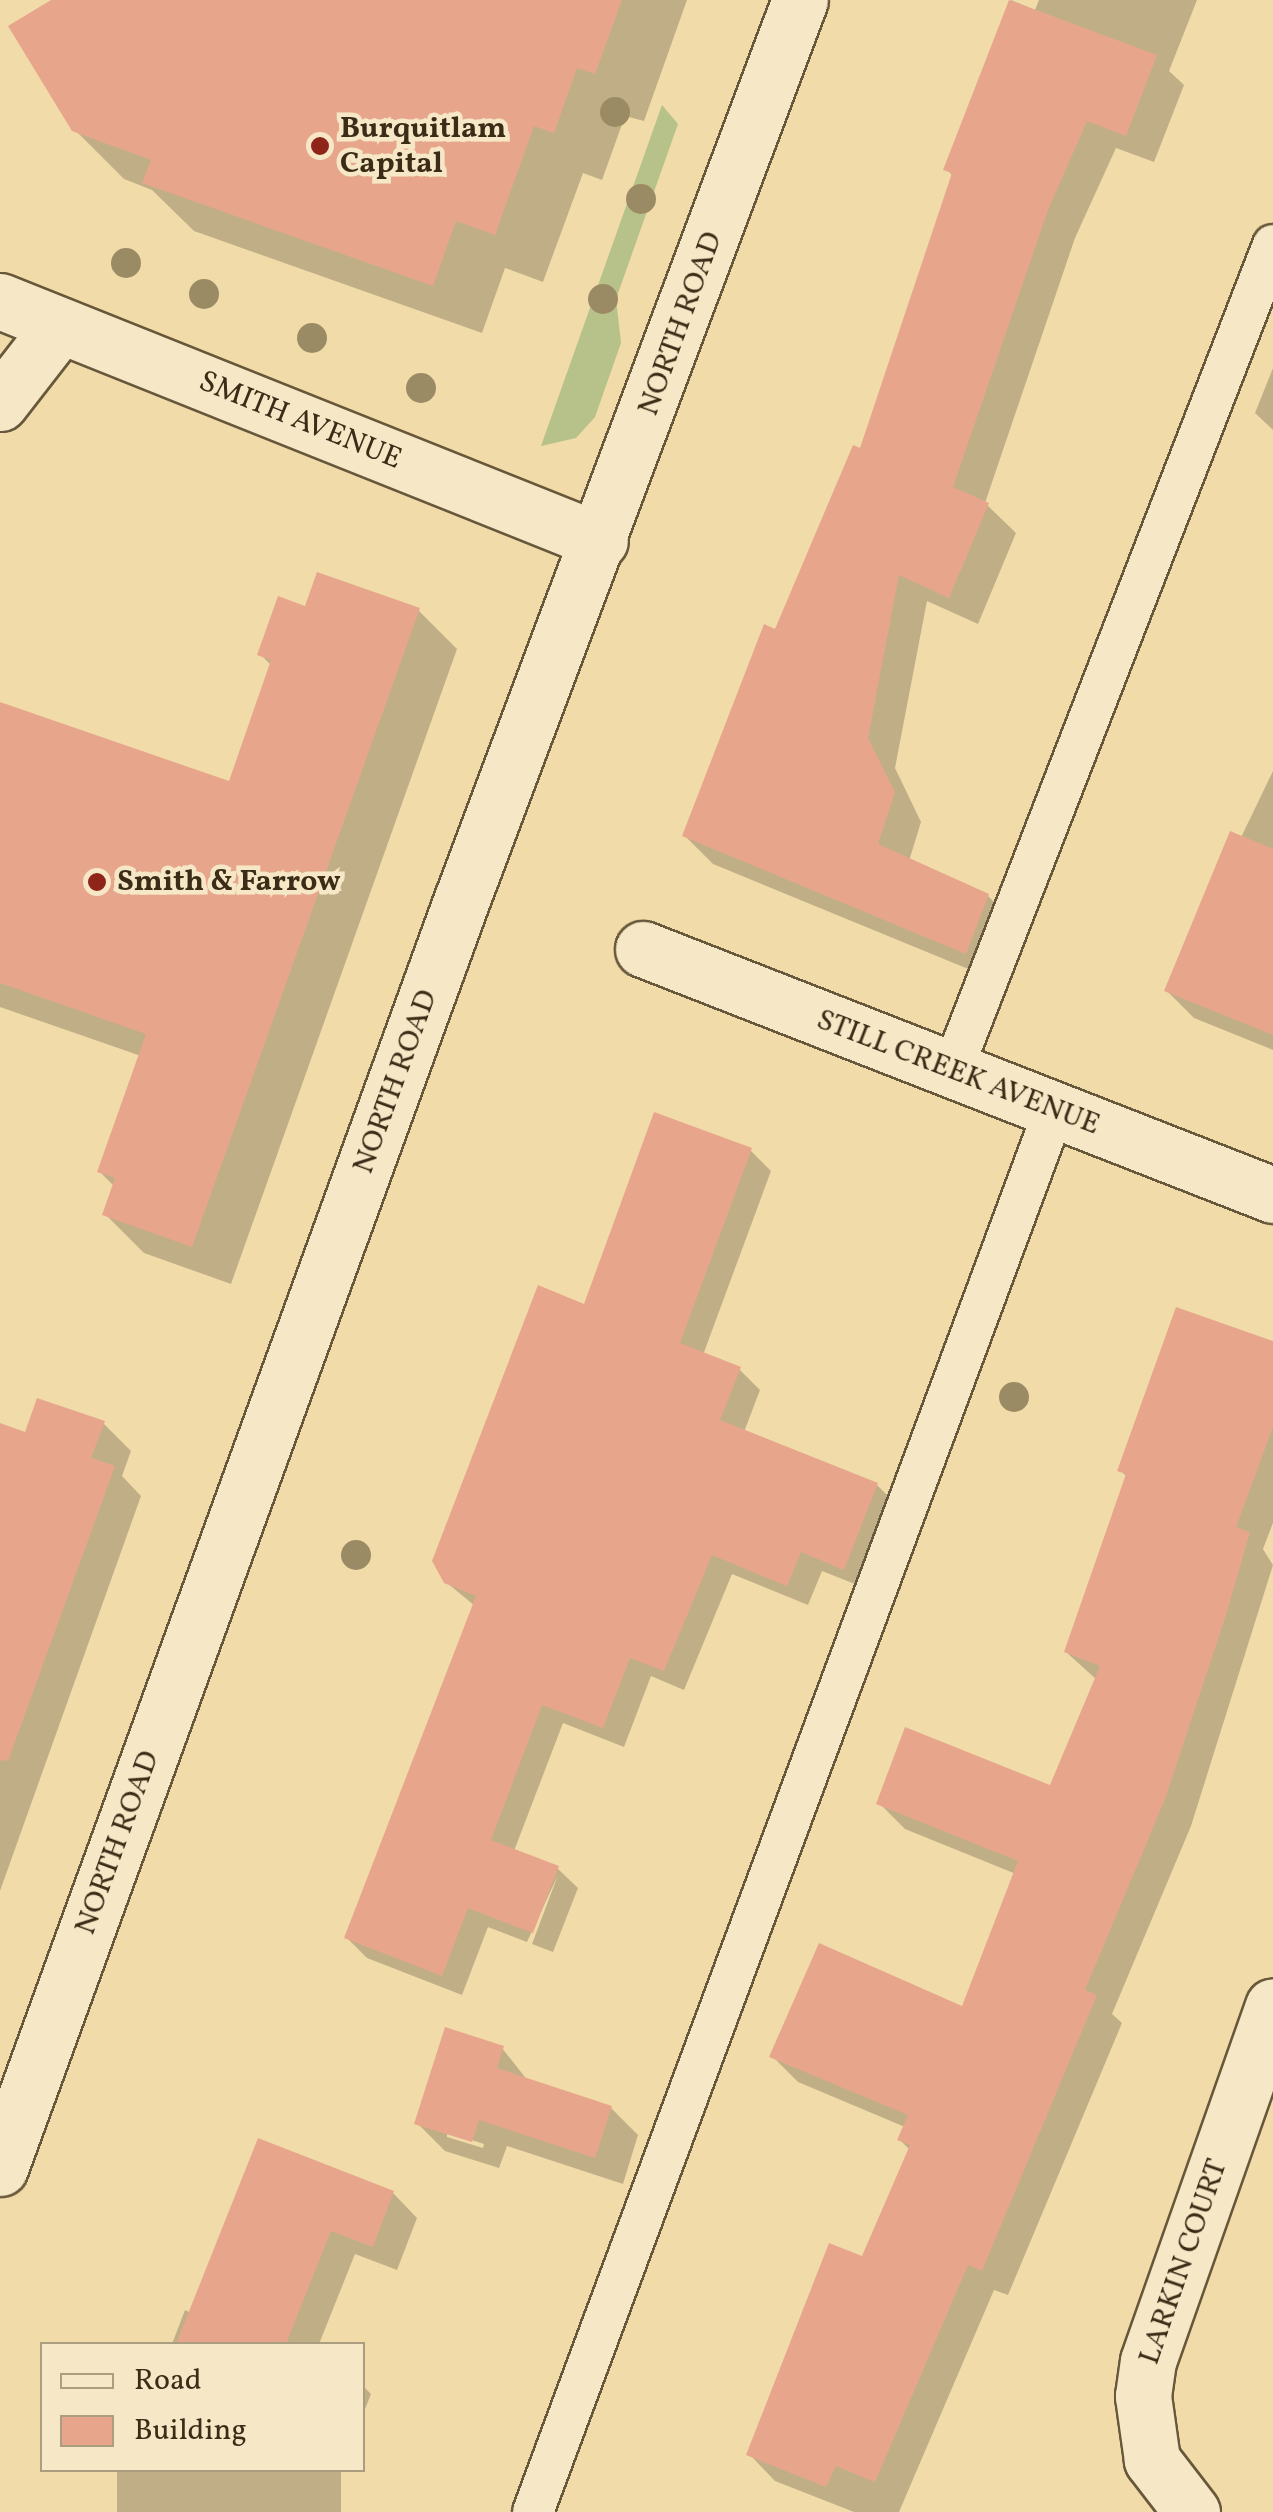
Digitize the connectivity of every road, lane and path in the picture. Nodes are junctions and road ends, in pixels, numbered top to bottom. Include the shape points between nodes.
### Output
1 (800, 0) edge
2 (1273, 246) edge
3 (0, 301) edge
4 (59, 327) junction
5 (0, 403) edge
6 (600, 541) junction
7 (644, 949) dead end
8 (952, 1071) junction
9 (1054, 1110) junction
10 (1273, 1194) edge
11 (1273, 2006) edge
12 (0, 2168) edge
13 (533, 2512) edge
14 (1192, 2512) edge

1 - 6 street, NORTH ROAD
2 - 8 lane
3 - 4 street, SMITH AVENUE
4 - 5 street
4 - 6 street, SMITH AVENUE
6 - 12 street, NORTH ROAD via 462,899
7 - 8 street, STILL CREEK AVENUE
8 - 9 street, STILL CREEK AVENUE
9 - 10 street, STILL CREEK AVENUE
9 - 13 lane
11 - 14 street, LARKIN COURT via 1148,2361 1142,2396 1152,2460

